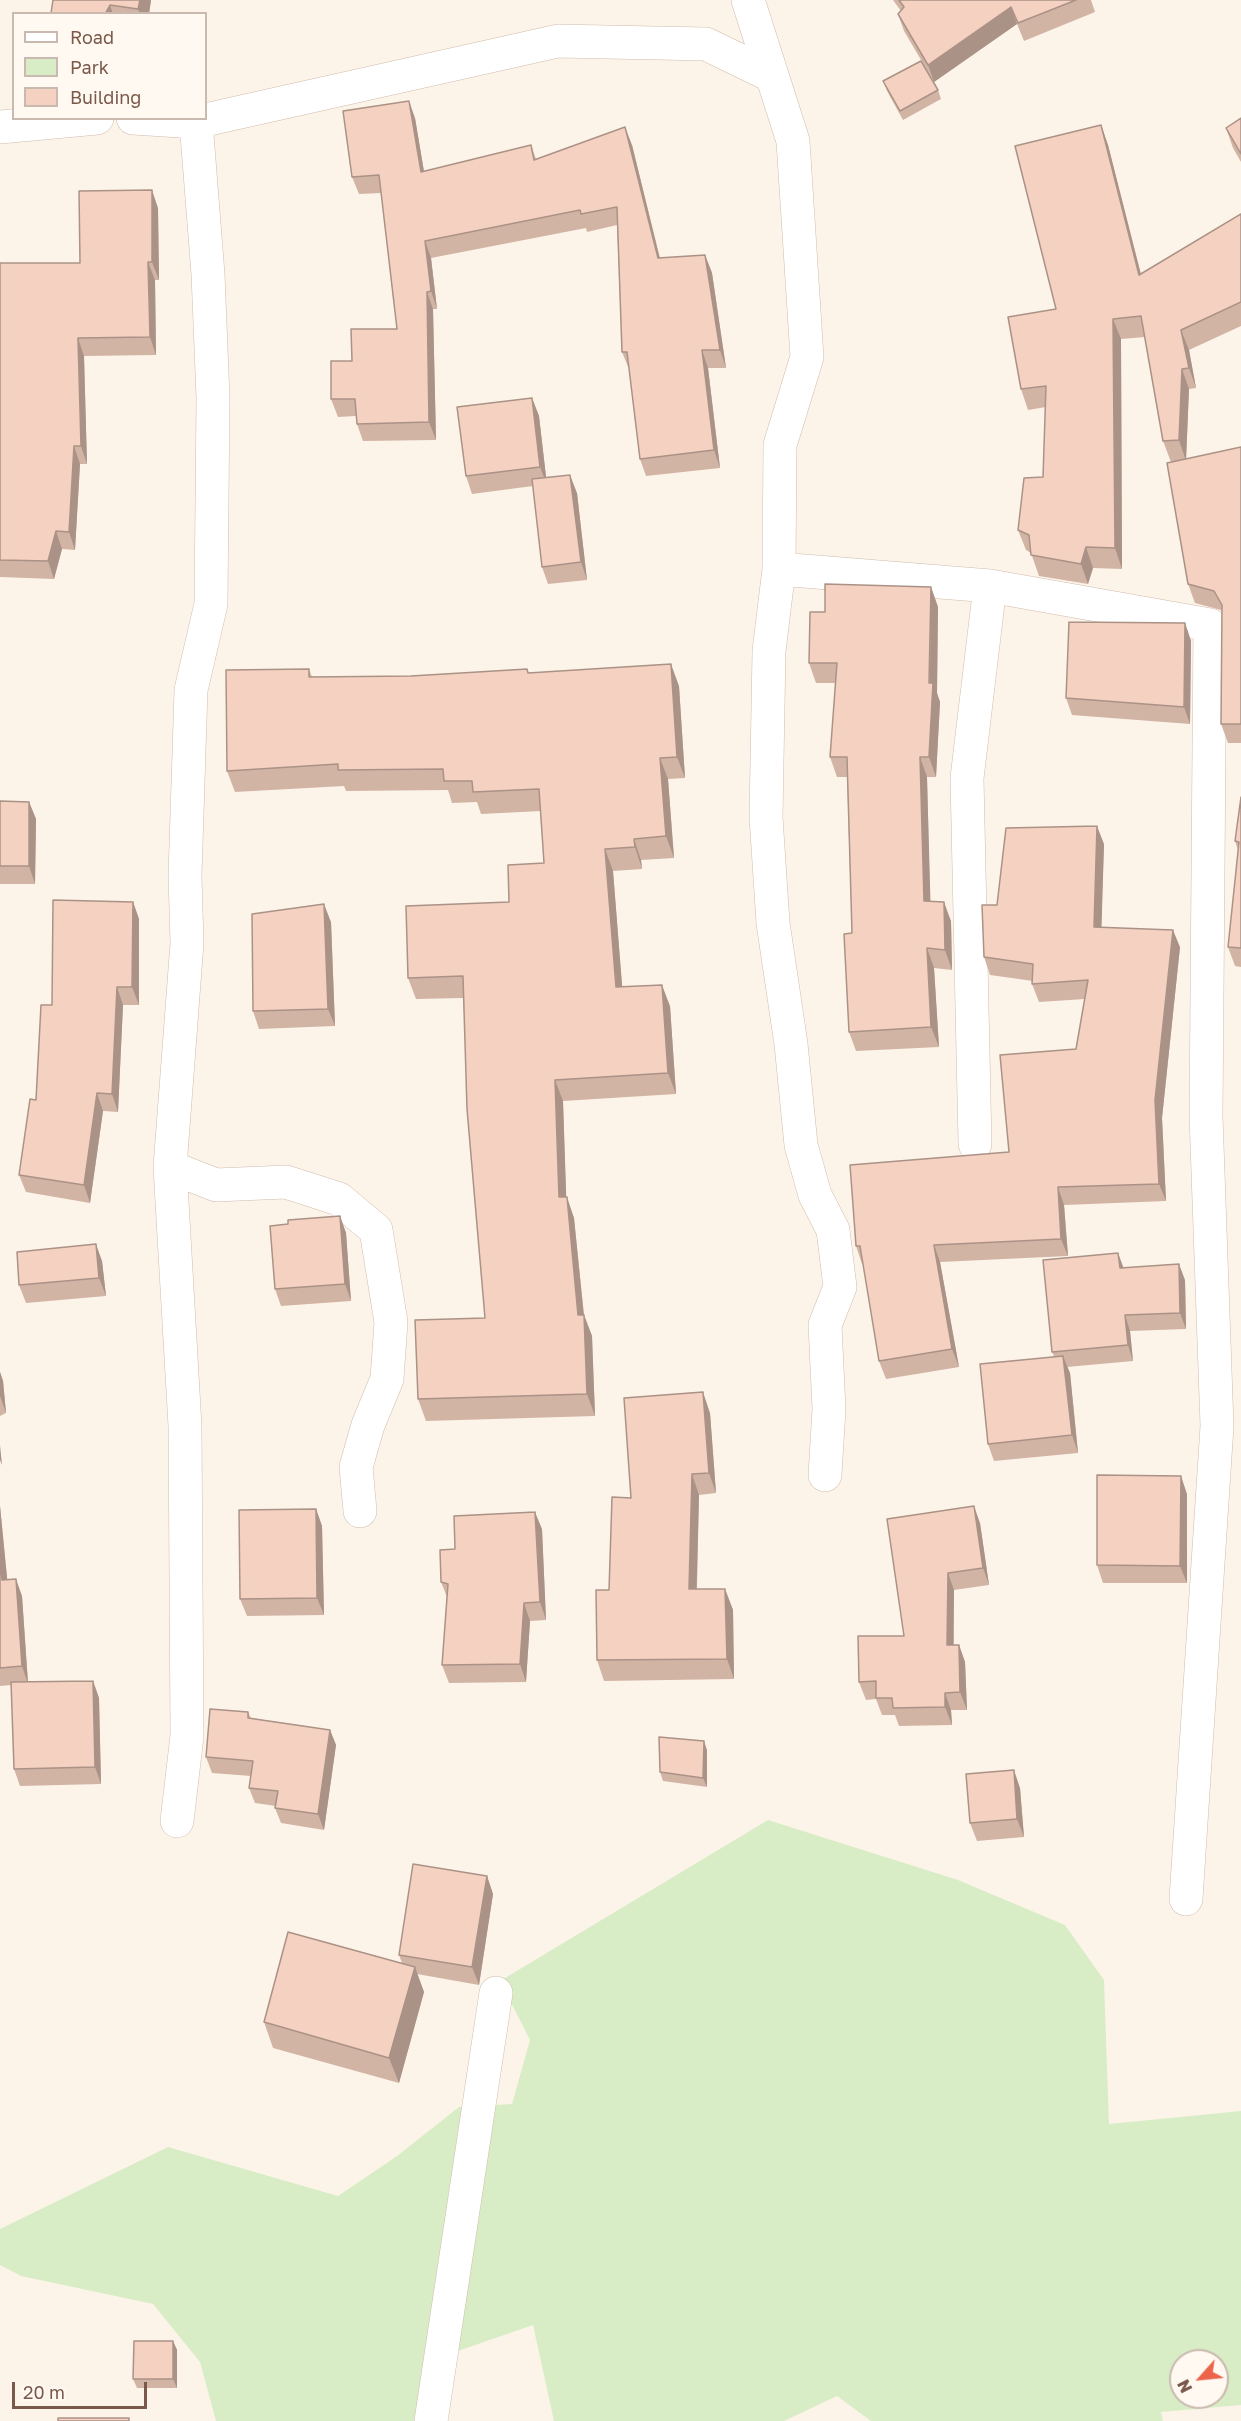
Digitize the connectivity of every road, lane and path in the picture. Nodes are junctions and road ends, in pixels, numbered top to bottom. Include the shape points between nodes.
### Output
1 (748, 0) edge
2 (772, 76) junction
3 (75, 120) edge
4 (164, 120) edge
5 (205, 120) edge
6 (207, 120) edge
7 (196, 122) junction
8 (0, 127) edge
9 (779, 569) junction
10 (990, 586) junction
11 (975, 1144) dead end
12 (170, 1167) junction
13 (825, 1475) dead end
14 (360, 1511) dead end
15 (177, 1821) dead end
16 (1186, 1899) dead end
17 (496, 1993) dead end
18 (431, 2421) edge

1 - 2 street
2 - 6 street via 706,44 558,41
2 - 9 street via 793,141 807,357 780,445
3 - 8 street
4 - 7 street
5 - 7 street
7 - 12 street via 213,387 211,593 191,690 185,876 187,943
9 - 10 street
9 - 13 street via 769,651 766,817 773,923 801,1145 815,1195 833,1230 840,1287 825,1325 829,1409
10 - 11 street via 967,778
10 - 16 street via 1210,625 1206,1116 1217,1426
12 - 14 street via 216,1185 286,1182 339,1199 376,1230 391,1322 387,1379 356,1467
12 - 15 street via 185,1426 187,1736
17 - 18 street

